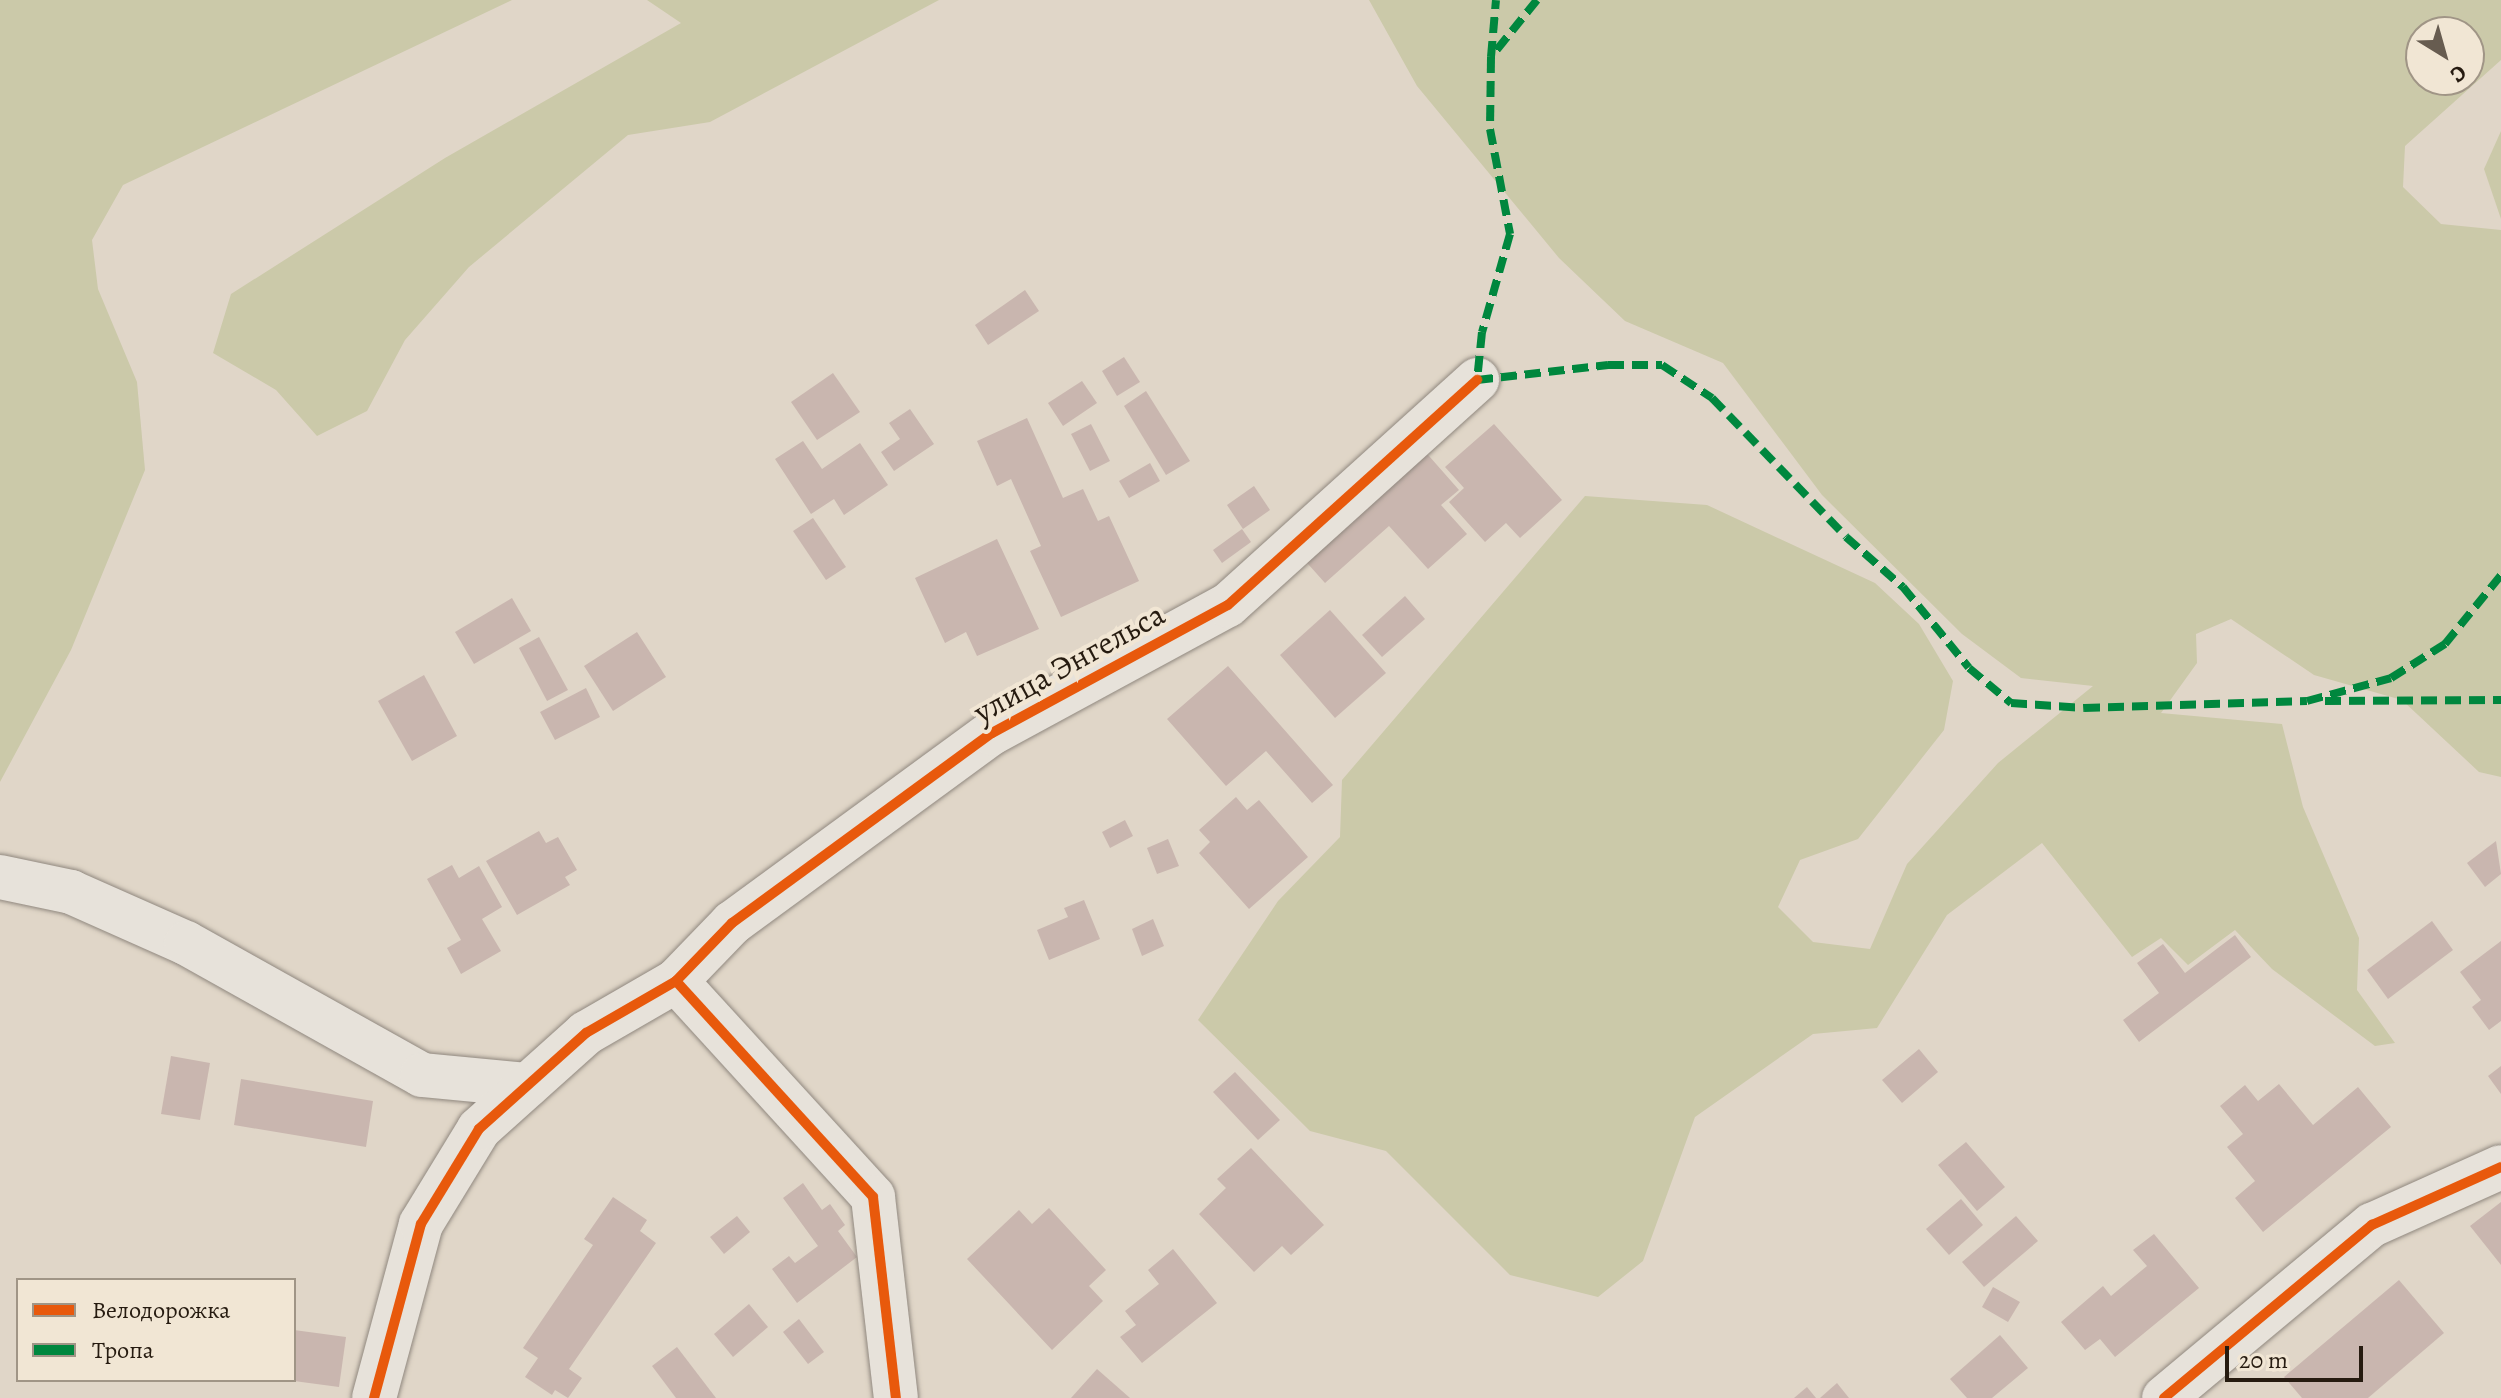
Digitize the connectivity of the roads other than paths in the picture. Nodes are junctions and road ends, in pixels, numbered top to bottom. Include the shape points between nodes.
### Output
1 (1477, 380) dead end
2 (0, 877) edge
3 (676, 981) junction
4 (528, 1085) junction
5 (2501, 1167) edge
6 (374, 1398) edge
7 (896, 1398) edge
8 (2164, 1398) edge

1 - 3 street, улица Энгельса via 1228,605 992,733 732,923
2 - 4 street via 71,892 186,943 422,1075
3 - 4 street, улица Энгельса via 586,1033
3 - 7 street via 873,1197
4 - 6 street, улица Энгельса via 479,1129 421,1224
5 - 8 street via 2372,1225

